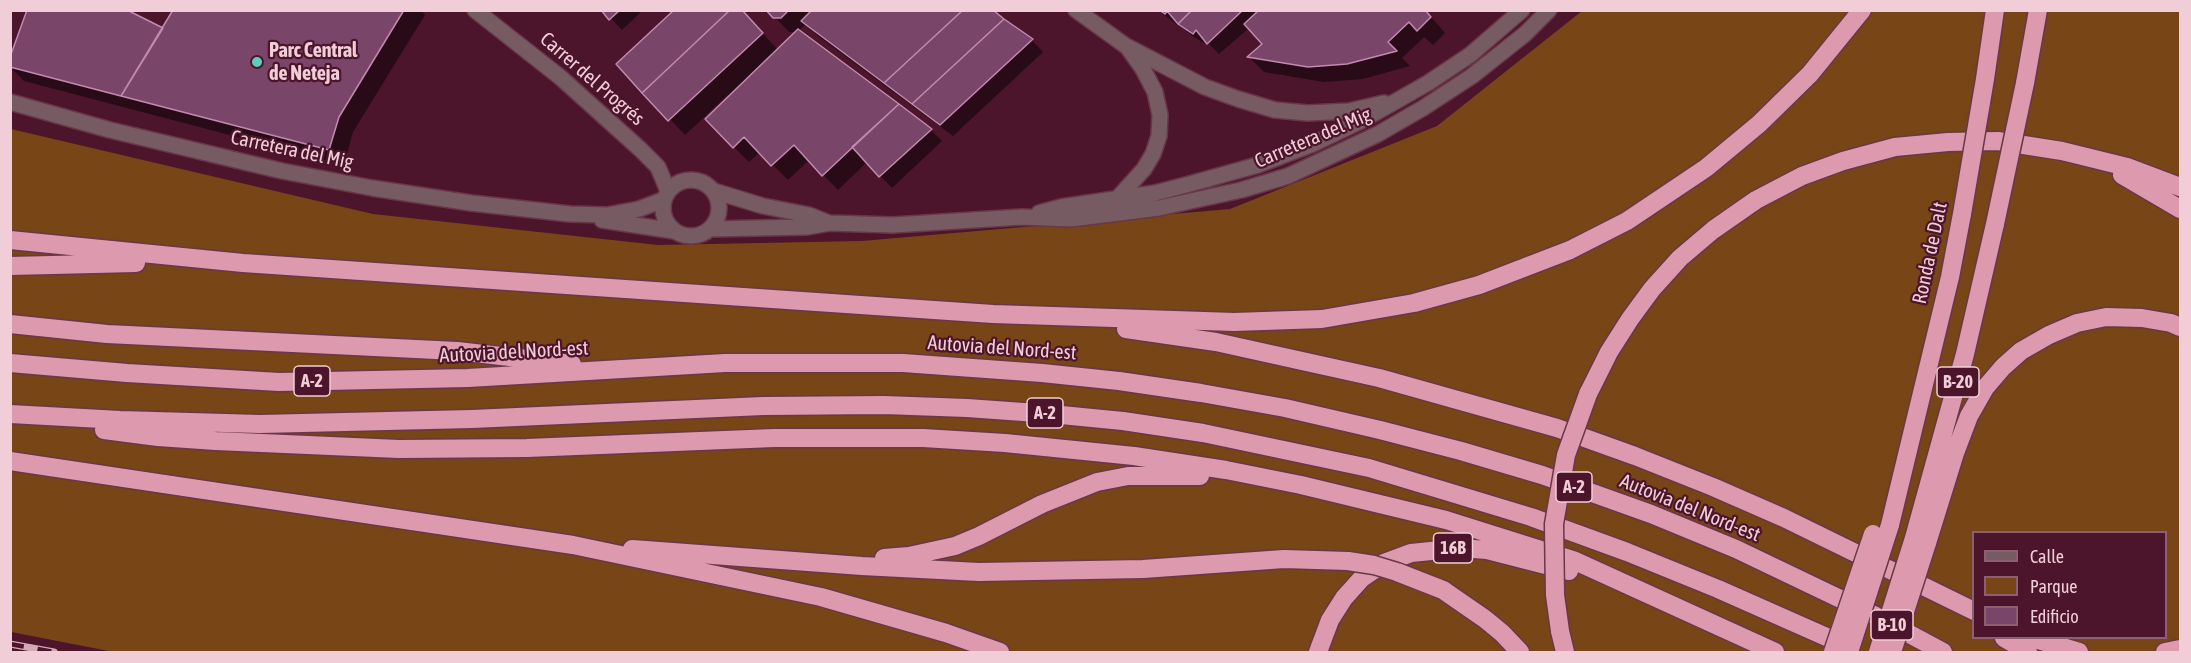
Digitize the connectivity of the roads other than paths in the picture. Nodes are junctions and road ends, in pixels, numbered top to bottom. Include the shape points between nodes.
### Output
1 (475, 10) edge
2 (1076, 10) edge
3 (1522, 10) edge
4 (1549, 10) edge
5 (1862, 10) edge
6 (1995, 10) edge
7 (2038, 10) edge
8 (1126, 46) junction
9 (1401, 99) junction
10 (10, 102) edge
11 (2062, 151) junction
12 (2181, 187) edge
13 (714, 191) junction
14 (666, 195) junction
15 (1116, 200) junction
16 (2181, 209) edge
17 (570, 214) junction
18 (1022, 217) junction
19 (830, 223) junction
20 (710, 230) junction
21 (674, 231) junction
22 (10, 240) edge
23 (243, 263) junction
24 (12, 266) edge
25 (993, 314) junction
26 (10, 324) edge
27 (2181, 327) edge
28 (10, 363) edge
29 (621, 369) junction
30 (10, 416) edge
31 (10, 461) edge
32 (10, 470) edge
33 (171, 485) junction
34 (1300, 485) junction
35 (1896, 502) junction
36 (1921, 540) junction
37 (573, 545) junction
38 (1855, 553) junction
39 (792, 560) junction
40 (1634, 588) junction
41 (1840, 600) joint
42 (1972, 610) edge
43 (1972, 618) edge
44 (2006, 639) edge
45 (2035, 639) edge
46 (1832, 646) edge
47 (2181, 649) edge
48 (1000, 652) edge
49 (1318, 652) edge
50 (1520, 652) edge
51 (1565, 652) edge
52 (1775, 652) edge
53 (1849, 652) edge
54 (1856, 652) edge
55 (1878, 652) edge
56 (1892, 652) edge
57 (1943, 652) edge
58 (2028, 652) edge
59 (2079, 652) edge
60 (2165, 652) edge

1 - 14 street, Carrer del Progrés via 560,76 640,149 658,167
2 - 8 street
3 - 9 street, Carretera del Mig via 1470,55
4 - 18 street, Carretera del Mig via 1480,69 1423,108 1378,134 1287,176 1159,208 1071,219
5 - 25 highway via 1787,99 1679,188 1570,250 1487,282 1385,309 1294,321
6 - 35 highway, Ronda de Dalt / B-20, bridge via 1950,277
7 - 36 highway, B-20, bridge via 1995,224
8 - 9 street via 1205,87 1275,110 1349,111
8 - 15 street via 1155,92 1159,136 1144,169
9 - 15 street, Carretera del Mig via 1286,155 1216,177
10 - 17 street, Carretera del Mig via 282,171 438,198
11 - 12 highway
11 - 16 highway via 2127,177
11 - 51 highway, bridge via 1998,141 1948,142 1895,147 1843,160 1756,200 1680,258 1652,289 1609,352 1588,394 1566,455 1554,524 1555,595
13 - 14 street via 691,180 674,185
13 - 19 street, Carretera del Mig
13 - 20 street via 719,211
14 - 17 street, Carretera del Mig via 625,212
14 - 21 street via 663,213
15 - 18 street, Carretera del Mig
17 - 21 street, Carretera del Mig
18 - 19 street, Carretera del Mig via 892,225
19 - 20 street, Carretera del Mig
20 - 21 street via 692,236
22 - 23 highway
23 - 24 highway
23 - 25 highway
25 - 38 highway via 1216,342 1400,383 1557,428 1635,456 1743,500
26 - 29 highway via 107,334 457,351
27 - 36 highway via 2142,318 2106,317 2077,323 2021,351 1985,388 1970,416
28 - 29 highway, Autovia del Nord-est / A-2 via 279,382 468,378
29 - 41 highway, Autovia del Nord-est / A-2 via 725,363 903,363 1119,381 1285,408 1461,451 1542,476 1736,549
30 - 34 highway via 158,437 399,449 797,438 1005,442 1154,459
30 - 46 highway, A-2 via 260,424 884,405 1123,421 1369,468 1531,517 1718,589
31 - 33 highway
32 - 33 highway
33 - 37 highway
34 - 39 highway via 1200,476 1128,476 1066,493 979,536 931,553
34 - 40 highway via 1457,523 1573,560
35 - 46 highway, bridge via 1873,534
35 - 53 highway, B-20, bridge
36 - 55 highway, B-20, bridge
36 - 56 highway, bridge
37 - 39 highway
37 - 48 highway via 821,597
38 - 42 highway
38 - 43 highway
39 - 50 highway, bridge via 979,572 1143,569 1284,559 1348,561 1385,568 1443,590 1485,619
40 - 49 highway, 16B via 1487,550 1461,548 1410,553 1384,563 1356,585 1330,620
40 - 52 highway
41 - 57 highway, Autovia del Nord-est / B-10
44 - 58 highway
45 - 59 highway
46 - 54 highway, B-10
47 - 60 highway

